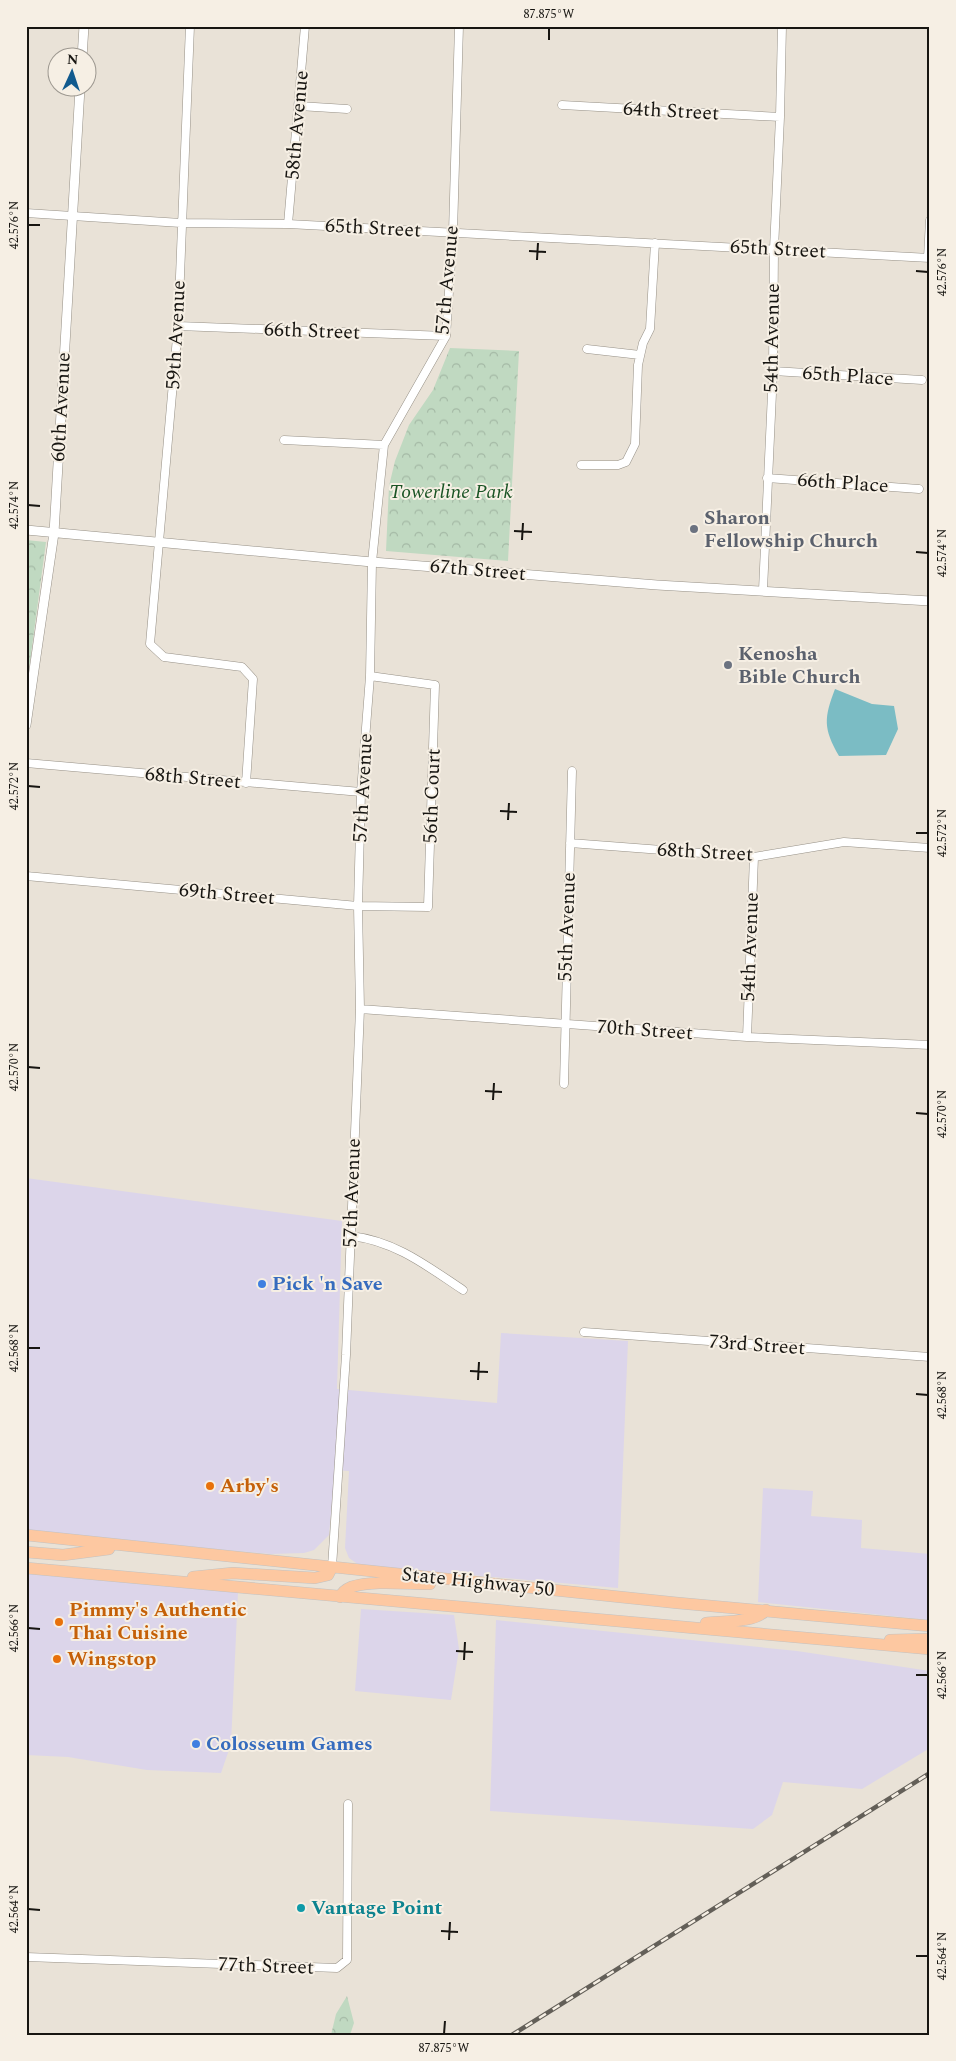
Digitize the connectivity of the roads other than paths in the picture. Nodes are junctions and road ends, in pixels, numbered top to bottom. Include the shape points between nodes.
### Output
1 (84, 26) edge
2 (190, 26) edge
3 (305, 26) edge
4 (459, 26) edge
5 (782, 26) edge
6 (83, 48) edge
7 (79, 98) edge
8 (562, 105) dead end
9 (298, 106) junction
10 (347, 109) dead end
11 (780, 117) junction
12 (26, 213) edge
13 (73, 216) junction
14 (930, 220) edge
15 (181, 223) junction
16 (288, 224) junction
17 (453, 232) junction
18 (655, 243) junction
19 (774, 249) junction
20 (929, 258) edge
21 (178, 326) junction
22 (446, 336) junction
23 (587, 348) dead end
24 (640, 355) junction
25 (773, 371) junction
26 (922, 380) dead end
27 (284, 440) dead end
28 (384, 445) junction
29 (581, 465) dead end
30 (767, 478) junction
31 (919, 489) dead end
32 (26, 530) edge
33 (54, 532) junction
34 (160, 544) junction
35 (372, 562) junction
36 (763, 590) junction
37 (930, 601) edge
38 (370, 676) junction
39 (26, 725) edge
40 (26, 763) edge
41 (572, 771) dead end
42 (246, 783) junction
43 (361, 792) junction
44 (570, 843) junction
45 (930, 848) edge
46 (754, 857) junction
47 (26, 876) edge
48 (358, 906) junction
49 (428, 907) joint
50 (360, 1009) junction
51 (564, 1025) junction
52 (747, 1036) junction
53 (930, 1045) edge
54 (564, 1084) dead end
55 (351, 1236) junction
56 (464, 1290) dead end
57 (584, 1332) dead end
58 (930, 1357) edge
59 (26, 1535) edge
60 (128, 1546) junction
61 (26, 1552) edge
62 (332, 1567) junction
63 (26, 1568) edge
64 (166, 1580) junction
65 (490, 1584) junction
66 (340, 1597) junction
67 (766, 1610) junction
68 (682, 1626) junction
69 (930, 1626) edge
70 (930, 1638) edge
71 (866, 1643) junction
72 (930, 1649) edge
73 (348, 1804) dead end
74 (26, 1957) edge

1 - 6 street
2 - 15 street, 59th Avenue
3 - 9 street, 58th Avenue
4 - 17 street, 57th Avenue
5 - 11 street, 54th Avenue
7 - 13 street, 60th Avenue
8 - 11 street, 64th Street
9 - 10 street
9 - 16 street, 58th Avenue
11 - 19 street, 54th Avenue
12 - 13 street, 65th Street
13 - 15 street, 65th Street
13 - 33 street, 60th Avenue
14 - 20 street
15 - 16 street, 65th Street
15 - 21 street, 59th Avenue
16 - 17 street, 65th Street
17 - 18 street, 65th Street
17 - 22 street, 57th Avenue
18 - 19 street, 65th Street
18 - 24 street via 652,315
19 - 20 street, 65th Street
19 - 25 street, 54th Avenue
21 - 22 street, 66th Street
21 - 34 street, 59th Avenue
22 - 28 street, 57th Avenue
23 - 24 street
24 - 29 street via 637,435 630,456 618,465
25 - 26 street, 65th Place
25 - 30 street, 54th Avenue
27 - 28 street
28 - 35 street, 57th Avenue
30 - 31 street, 66th Place
30 - 36 street, 54th Avenue
32 - 33 street, 67th Street
33 - 34 street, 67th Street
33 - 39 street, 60th Avenue
34 - 35 street, 67th Street
34 - 42 street, 59th Avenue via 150,644 164,657 242,667 253,679
35 - 36 street, 67th Street via 657,585
35 - 38 street, 57th Avenue
36 - 37 street, 67th Street
38 - 43 street, 57th Avenue
38 - 49 street, 56th Court via 435,685
40 - 42 street, 68th Street
41 - 44 street, 55th Avenue
42 - 43 street, 68th Street
43 - 48 street, 57th Avenue
44 - 46 street, 68th Street
44 - 51 street, 55th Avenue
45 - 46 street, 68th Street via 844,842
46 - 52 street, 54th Avenue
47 - 48 street, 69th Street
48 - 49 street, 69th Street
48 - 50 street, 57th Avenue
50 - 51 street, 70th Street
50 - 55 street, 57th Avenue
51 - 52 street, 70th Street
51 - 54 street, 55th Avenue
52 - 53 street, 70th Street
55 - 56 street via 377,1240 396,1248
55 - 62 street, 57th Avenue
57 - 58 street, 73rd Street
59 - 60 main road, State Highway 50
60 - 61 main road via 62,1555
60 - 62 main road, State Highway 50
62 - 64 main road via 328,1575 315,1578 233,1573
62 - 65 main road, State Highway 50
63 - 64 main road, State Highway 50
64 - 66 main road, State Highway 50
65 - 66 main road via 369,1584 350,1587
65 - 67 main road, State Highway 50
66 - 68 main road, State Highway 50
67 - 68 main road via 762,1616 753,1619
67 - 69 main road, State Highway 50
68 - 71 main road, State Highway 50
70 - 71 main road
71 - 72 main road, State Highway 50
73 - 74 street, 77th Street via 348,1960 337,1968

